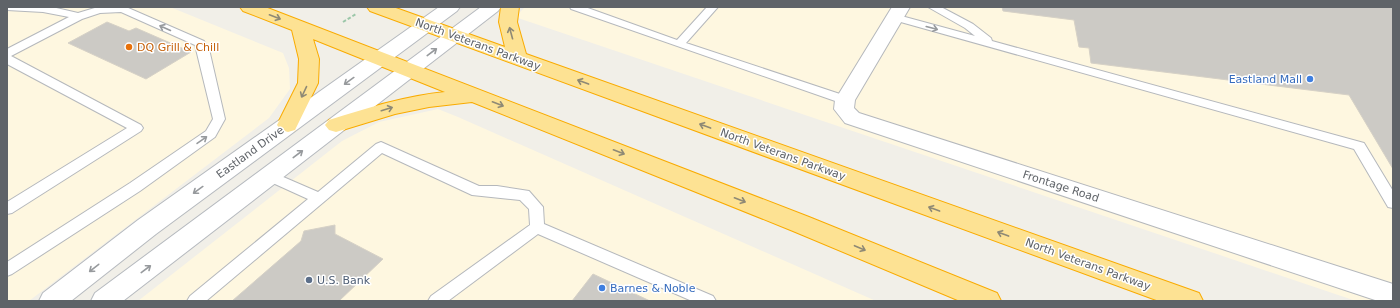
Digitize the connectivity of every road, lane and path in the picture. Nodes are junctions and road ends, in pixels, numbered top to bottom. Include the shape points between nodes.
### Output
1 (7, 7) edge
2 (17, 7) edge
3 (249, 7) edge
4 (376, 7) edge
5 (451, 7) edge
6 (492, 7) edge
7 (510, 7) edge
8 (575, 7) edge
9 (713, 7) edge
10 (933, 7) edge
11 (898, 12) edge
12 (356, 13) dead end
13 (78, 17) junction
14 (344, 22) dead end
15 (425, 25) junction
16 (300, 27) junction
17 (454, 35) junction
18 (989, 43) junction
19 (679, 44) junction
20 (7, 54) edge
21 (380, 58) junction
22 (518, 58) junction
23 (7, 59) edge
24 (409, 69) junction
25 (476, 96) junction
26 (845, 100) junction
27 (288, 125) junction
28 (336, 125) junction
29 (269, 176) junction
30 (319, 198) junction
31 (1393, 203) edge
32 (7, 209) edge
33 (537, 227) junction
34 (7, 270) edge
35 (1393, 295) edge
36 (52, 301) edge
37 (104, 301) edge
38 (195, 301) edge
39 (436, 301) edge
40 (708, 301) edge
41 (988, 301) edge
42 (1190, 301) edge

1 - 2 lane
2 - 13 lane via 44,8
3 -> 16 highway
4 - 15 highway, North Veterans Parkway
5 - 15 main road, Eastland Drive
6 - 17 main road
22 -> 7 highway via 508,22
8 - 19 lane
9 - 19 lane
10 - 18 lane via 970,26
11 -> 18 lane
11 - 26 main road
12 - 14 path
13 - 20 lane
34 -> 13 lane via 211,134 219,119 204,49 200,43 122,9 99,10
15 - 17 highway, North Veterans Parkway
15 - 21 main road, Eastland Drive
16 - 21 highway
16 -> 27 highway via 309,59 308,83
17 - 22 highway, North Veterans Parkway
24 -> 17 main road
18 - 31 lane via 1359,146
19 - 26 lane
21 - 24 highway
21 -> 27 main road, Eastland Drive
42 -> 22 highway, North Veterans Parkway
23 - 32 lane via 137,128
24 - 25 highway
24 - 28 main road
28 -> 25 highway via 429,100
25 -> 41 highway
26 - 35 main road, Frontage Road via 844,109 852,118
27 -> 36 main road, Eastland Drive via 147,227
29 -> 28 main road
29 - 30 lane
37 -> 29 main road
30 - 33 lane via 381,147 477,191 497,190 524,196 536,207
30 - 38 lane
33 - 39 lane
33 - 40 lane

